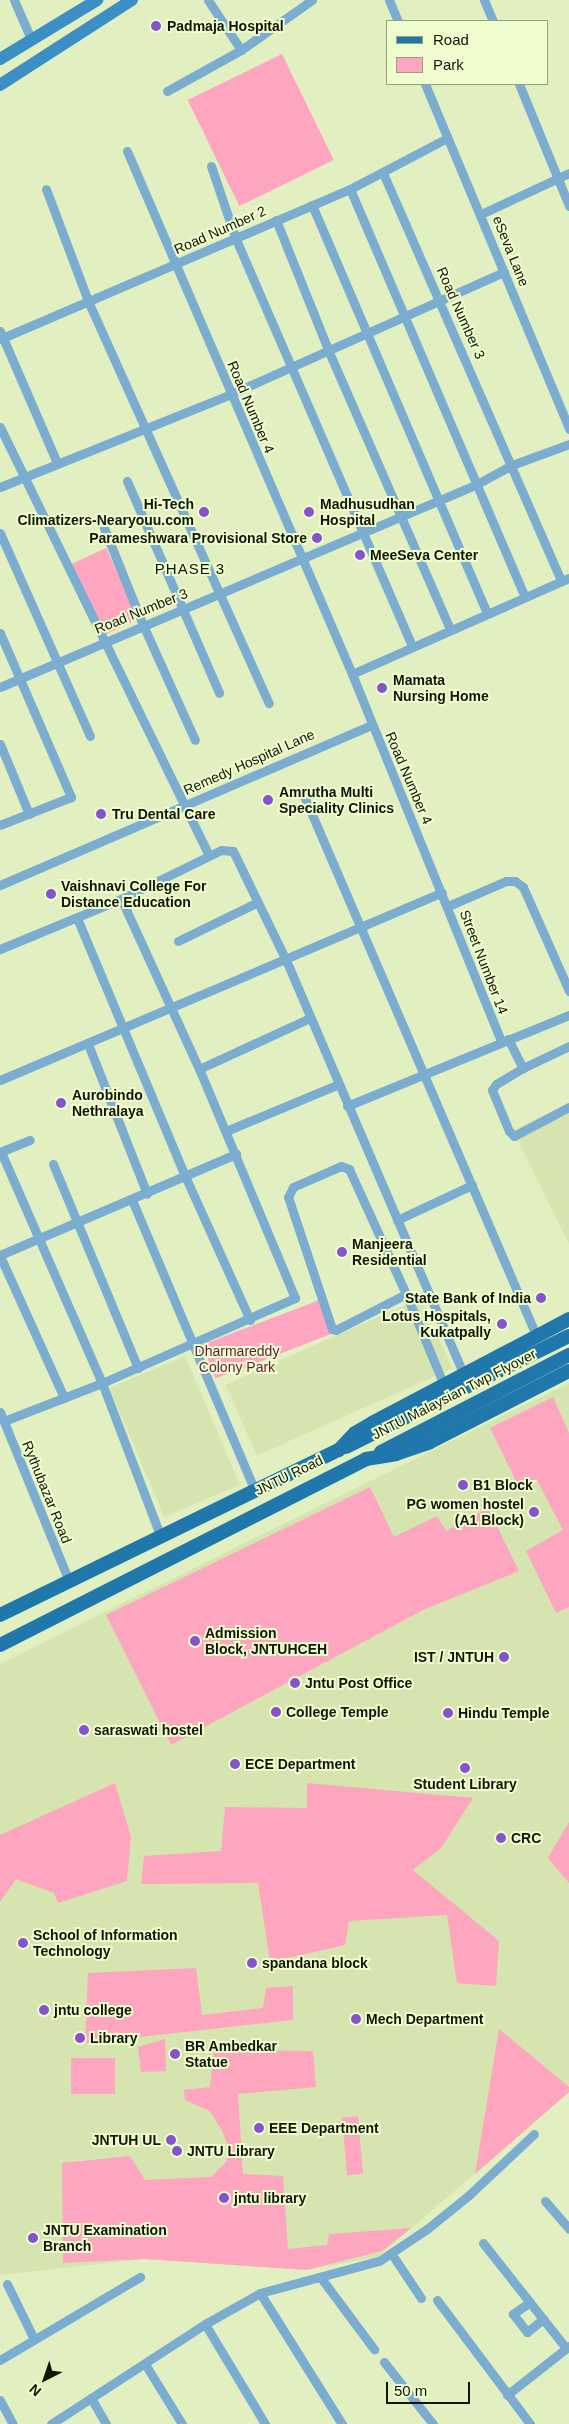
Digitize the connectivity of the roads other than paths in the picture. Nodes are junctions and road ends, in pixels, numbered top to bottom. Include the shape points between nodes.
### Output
1 (14, 0) edge
2 (96, 0) edge
3 (132, 0) edge
4 (208, 0) edge
5 (312, 0) edge
6 (389, 0) edge
7 (484, 0) edge
8 (398, 20) edge
9 (493, 20) edge
10 (31, 39) junction
11 (241, 50) junction
12 (0, 59) edge
13 (0, 85) edge
14 (425, 85) edge
15 (519, 85) edge
16 (167, 91) dead end
17 (447, 138) junction
18 (127, 151) dead end
19 (211, 166) dead end
20 (383, 173) junction
21 (569, 173) edge
22 (557, 178) junction
23 (46, 189) dead end
24 (350, 189) junction
25 (312, 205) junction
26 (569, 206) edge
27 (481, 214) junction
28 (276, 220) junction
29 (235, 237) junction
30 (176, 264) junction
31 (504, 272) junction
32 (88, 301) junction
33 (441, 301) junction
34 (404, 317) junction
35 (366, 334) junction
36 (1, 336) edge
37 (328, 352) junction
38 (291, 367) junction
39 (231, 394) junction
40 (145, 426) junction
41 (0, 427) edge
42 (569, 429) edge
43 (569, 444) edge
44 (57, 462) junction
45 (512, 465) junction
46 (22, 477) junction
47 (127, 481) dead end
48 (475, 485) junction
49 (0, 486) edge
50 (438, 501) junction
51 (400, 516) junction
52 (104, 528) dead end
53 (365, 532) junction
54 (0, 533) edge
55 (301, 560) junction
56 (565, 580) edge
57 (220, 593) junction
58 (525, 597) junction
59 (183, 609) junction
60 (487, 613) junction
61 (143, 625) junction
62 (450, 629) junction
63 (0, 633) edge
64 (103, 641) junction
65 (412, 646) junction
66 (56, 662) junction
67 (352, 674) junction
68 (20, 679) junction
69 (0, 686) edge
70 (219, 693) dead end
71 (269, 703) dead end
72 (371, 725) junction
73 (90, 736) dead end
74 (195, 740) dead end
75 (0, 744) edge
76 (304, 796) dead end
77 (186, 804) junction
78 (29, 814) junction
79 (0, 825) edge
80 (209, 856) junction
81 (0, 885) edge
82 (442, 892) junction
83 (121, 899) junction
84 (256, 903) junction
85 (448, 906) junction
86 (77, 918) junction
87 (362, 927) junction
88 (178, 941) dead end
89 (0, 949) edge
90 (286, 960) junction
91 (569, 991) edge
92 (171, 1010) junction
93 (569, 1015) edge
94 (310, 1018) junction
95 (125, 1029) junction
96 (504, 1040) junction
97 (88, 1044) junction
98 (569, 1046) edge
99 (523, 1068) junction
100 (199, 1069) junction
101 (425, 1073) junction
102 (0, 1080) edge
103 (339, 1084) junction
104 (347, 1106) junction
105 (569, 1107) edge
106 (226, 1131) junction
107 (30, 1140) dead end
108 (0, 1152) edge
109 (236, 1154) junction
110 (53, 1164) dead end
111 (186, 1176) junction
112 (472, 1185) junction
113 (147, 1194) junction
114 (132, 1200) junction
115 (397, 1220) junction
116 (77, 1224) junction
117 (38, 1239) junction
118 (0, 1256) edge
119 (406, 1294) junction
120 (569, 1319) edge
121 (250, 1320) junction
122 (536, 1335) junction
123 (569, 1336) edge
124 (193, 1344) junction
125 (569, 1355) edge
126 (138, 1368) junction
127 (569, 1371) edge
128 (463, 1373) junction
129 (102, 1383) junction
130 (443, 1383) junction
131 (64, 1398) junction
132 (0, 1412) edge
133 (4, 1421) junction
134 (339, 1450) junction
135 (366, 1460) junction
136 (255, 1492) junction
137 (160, 1535) junction
138 (69, 1582) junction
139 (0, 1615) edge
140 (0, 1645) edge
141 (534, 2134) dead end
142 (546, 2201) dead end
143 (569, 2229) edge
144 (483, 2243) dead end
145 (392, 2253) junction
146 (140, 2277) dead end
147 (321, 2278) junction
148 (7, 2284) dead end
149 (260, 2293) junction
150 (420, 2298) dead end
151 (437, 2300) dead end
152 (530, 2302) junction
153 (543, 2319) junction
154 (204, 2324) junction
155 (34, 2339) junction
156 (568, 2347) edge
157 (374, 2349) dead end
158 (0, 2360) edge
159 (384, 2362) dead end
160 (145, 2364) junction
161 (507, 2395) junction
162 (91, 2398) junction
163 (0, 2400) edge
164 (13, 2424) edge
165 (51, 2424) edge
166 (106, 2424) edge
167 (182, 2424) edge
168 (265, 2424) edge
169 (342, 2424) edge
170 (433, 2424) edge
171 (530, 2424) edge

1 - 10 street
2 - 10 main road
3 - 13 main road
4 - 11 street
5 - 11 street
6 - 8 street
7 - 9 street
10 - 12 main road
11 - 16 street
14 - 17 street, eSeva Lane
15 - 22 street
17 - 20 street, Road Number 2
17 - 27 street, eSeva Lane
18 - 30 street, Road Number 4
19 - 29 street
20 - 24 street, Road Number 2
20 - 33 street, Road Number 3
21 - 22 street
22 - 26 street
22 - 27 street
23 - 32 street
24 - 25 street, Road Number 2
24 - 34 street
25 - 28 street, Road Number 2
25 - 35 street
27 - 31 street, eSeva Lane
28 - 29 street, Road Number 2
28 - 37 street
29 - 30 street, Road Number 2
29 - 38 street
30 - 32 street, Road Number 2
30 - 39 street, Road Number 4
31 - 33 street
31 - 42 street, eSeva Lane
32 - 36 street, Road Number 2
32 - 40 street
33 - 34 street
33 - 45 street, Road Number 3
34 - 35 street
34 - 48 street
35 - 37 street
35 - 50 street
36 - 44 street
37 - 38 street
37 - 51 street
38 - 39 street
38 - 53 street
39 - 40 street
39 - 55 street, Road Number 4
40 - 44 street
40 - 57 street
41 - 46 street
43 - 45 street, Road Number 3
44 - 46 street
45 - 48 street, Road Number 3
45 - 56 street, Road Number 3
46 - 49 street
46 - 64 street
47 - 59 street
48 - 50 street, Road Number 3
48 - 58 street
50 - 51 street, Road Number 3
50 - 60 street
51 - 53 street, Road Number 3
51 - 62 street
52 - 61 street
53 - 55 street, Road Number 3
53 - 65 street
54 - 66 street
55 - 57 street, Road Number 3
55 - 67 street, Road Number 4
56 - 58 street
57 - 59 street, Road Number 3
57 - 71 street
58 - 60 street
59 - 61 street, Road Number 3
59 - 70 street
60 - 62 street
61 - 64 street, Road Number 3
61 - 74 street
62 - 65 street
63 - 68 street
64 - 66 street, Road Number 3
64 - 77 street
65 - 67 street
66 - 68 street, Road Number 3
66 - 73 street
67 - 72 street, Road Number 4
68 - 69 street, Road Number 3
68 - 78 street via 71,797
72 - 77 street, Remedy Hospital Lane
72 - 82 street, Road Number 4
75 - 78 street
76 - 87 street
77 - 80 street
77 - 81 street, Remedy Hospital Lane
78 - 79 street
80 - 83 street
80 - 84 street via 221,850 232,851
82 - 85 street, Street Number 14
82 - 87 street
83 - 86 street
83 - 92 street
84 - 88 street
84 - 90 street
85 - 91 street via 506,881 523,887
85 - 96 street, Street Number 14
86 - 89 street
86 - 95 street
87 - 90 street
87 - 101 street
90 - 92 street
90 - 94 street
92 - 95 street
92 - 100 street
93 - 96 street
94 - 100 street
94 - 103 street
95 - 97 street
95 - 111 street
96 - 99 street, Street Number 14
96 - 101 street
97 - 102 street
97 - 113 street
98 - 99 street
99 - 105 street via 496,1084 492,1090 505,1123 514,1136
100 - 106 street
101 - 104 street
101 - 112 street
103 - 104 street
103 - 106 street
104 - 115 street
106 - 109 street
107 - 108 street
108 - 117 street
109 - 111 street
109 - 121 street via 296,1293 290,1302
110 - 116 street
111 - 113 street
111 - 121 street
112 - 115 street
112 - 122 street
113 - 114 street
114 - 116 street
114 - 124 street
115 - 128 street
116 - 117 street
116 - 126 street
117 - 118 street
117 - 129 street
118 - 131 street
119 - 119 street via 349,1170 341,1166 293,1187 288,1197 332,1329 336,1330
119 - 130 street
120 - 122 main road, JNTU Road
121 - 124 street
122 - 128 main road, JNTU Road
123 - 134 main road, JNTU Malaysian Twp Flyover
124 - 126 street
124 - 136 street
125 - 135 main road, JNTU Malaysian Twp Flyover
126 - 129 street
127 - 135 main road, JNTU Road via 430,1442
128 - 130 main road, JNTU Road
129 - 131 street
129 - 137 street
130 - 134 main road, JNTU Road via 355,1433
131 - 133 street
132 - 133 street, Rythubazar Road
133 - 138 street, Rythubazar Road
134 - 136 main road, JNTU Road
135 - 140 main road, JNTU Road
136 - 137 main road, JNTU Road
137 - 138 main road, JNTU Road
138 - 139 main road, JNTU Road
141 - 145 street via 469,2195
142 - 143 street
144 - 152 street
145 - 147 street via 380,2261
145 - 150 street
146 - 155 street
147 - 149 street
147 - 157 street
148 - 155 street
149 - 154 street
149 - 169 street
151 - 161 street
152 - 153 street
152 - 153 street via 513,2314 527,2332
153 - 156 street
154 - 160 street
154 - 168 street
155 - 158 street
156 - 161 street
159 - 170 street
160 - 162 street
160 - 167 street
161 - 171 street
162 - 165 street
162 - 166 street
163 - 164 street

